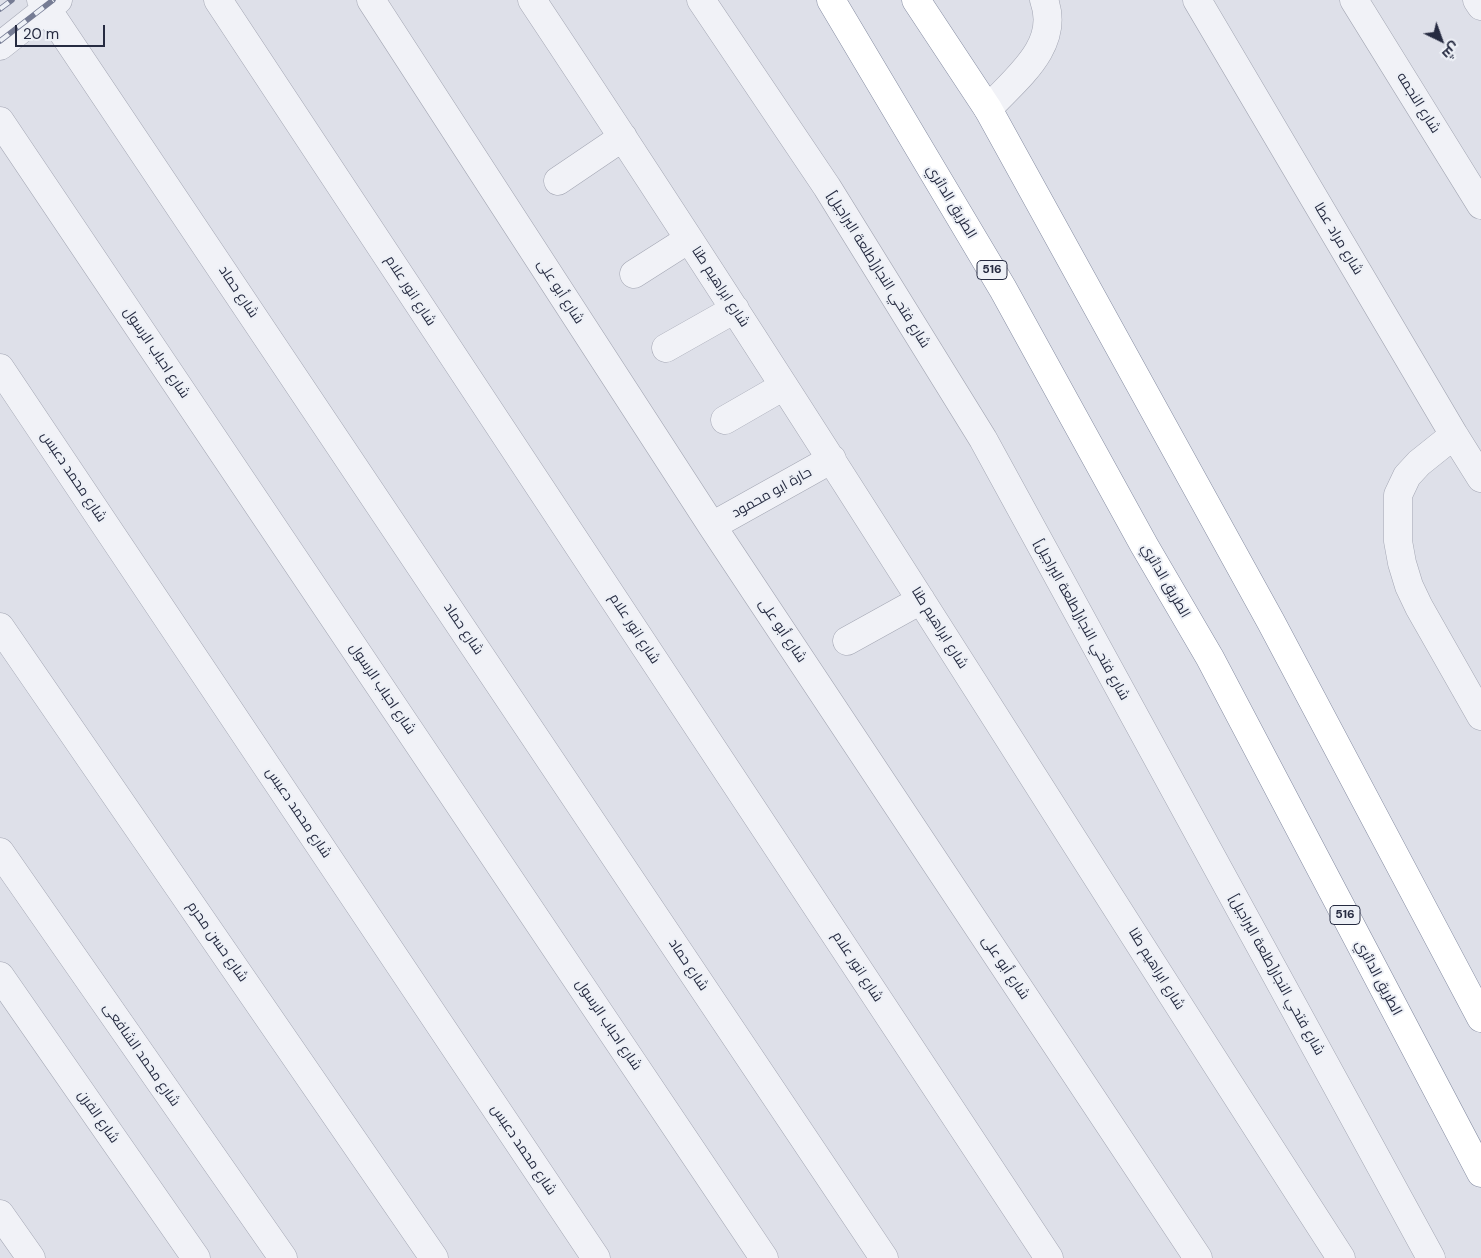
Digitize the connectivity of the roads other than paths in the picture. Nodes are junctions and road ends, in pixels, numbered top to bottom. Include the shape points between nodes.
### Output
1 (218, 0) edge
2 (371, 0) edge
3 (532, 0) edge
4 (701, 0) edge
5 (831, 0) edge
6 (916, 0) edge
7 (1044, 0) edge
8 (1196, 0) edge
9 (1354, 0) edge
10 (1477, 0) edge
11 (49, 3) edge
12 (1481, 6) edge
13 (0, 46) edge
14 (988, 108) junction
15 (0, 121) edge
16 (623, 137) junction
17 (558, 181) dead end
18 (1481, 205) edge
19 (688, 239) junction
20 (634, 274) dead end
21 (735, 310) junction
22 (666, 348) dead end
23 (0, 368) edge
24 (784, 386) junction
25 (724, 420) dead end
26 (1454, 435) junction
27 (832, 459) junction
28 (1481, 478) edge
29 (712, 526) junction
30 (921, 600) junction
31 (0, 627) edge
32 (847, 641) dead end
33 (1481, 716) edge
34 (0, 852) edge
35 (0, 976) edge
36 (1481, 1018) edge
37 (1481, 1172) edge
38 (0, 1214) edge
39 (31, 1258) edge
40 (196, 1258) edge
41 (283, 1258) edge
42 (434, 1258) edge
43 (596, 1258) edge
44 (764, 1258) edge
45 (884, 1258) edge
46 (1049, 1258) edge
47 (1198, 1258) edge
48 (1341, 1258) edge
49 (1431, 1258) edge

1 - 46 street, شارع انور علام
2 - 29 street, شارع أبو على
3 - 16 street, شارع ابراهيم طنا
4 - 49 street, شارع فتحي النجار[طلعة البراجيل] via 828,187 983,439
5 - 37 highway, الطريق الدائري / 516 via 1003,289 1210,658
6 - 14 highway
7 - 14 street via 1048,19 1040,50
8 - 26 street, شارع مراد عطا
9 - 18 street, شارع النجمه
10 - 12 street
11 - 13 street
11 - 45 street, شارع حماد
14 - 36 highway via 1206,502
15 - 44 street, شارع احباب الرسول
16 - 17 street
16 - 19 street, شارع ابراهيم طنا
19 - 20 street
19 - 21 street, شارع ابراهيم طنا
21 - 22 street
21 - 24 street, شارع ابراهيم طنا
23 - 43 street, شارع محمد دعبس
24 - 25 street
24 - 27 street, شارع ابراهيم طنا
26 - 28 street, شارع مراد عطا
26 - 33 street via 1407,476 1398,494 1398,541 1409,586
27 - 29 street, حارة ابو محمود
27 - 30 street, شارع ابراهيم طنا
29 - 47 street, شارع أبو على
30 - 32 street
30 - 48 street, شارع ابراهيم طنا
31 - 42 street, شارع حسن محرم
34 - 41 street, شارع محمد الشافعى
35 - 40 street, شارع الفرن
38 - 39 street

